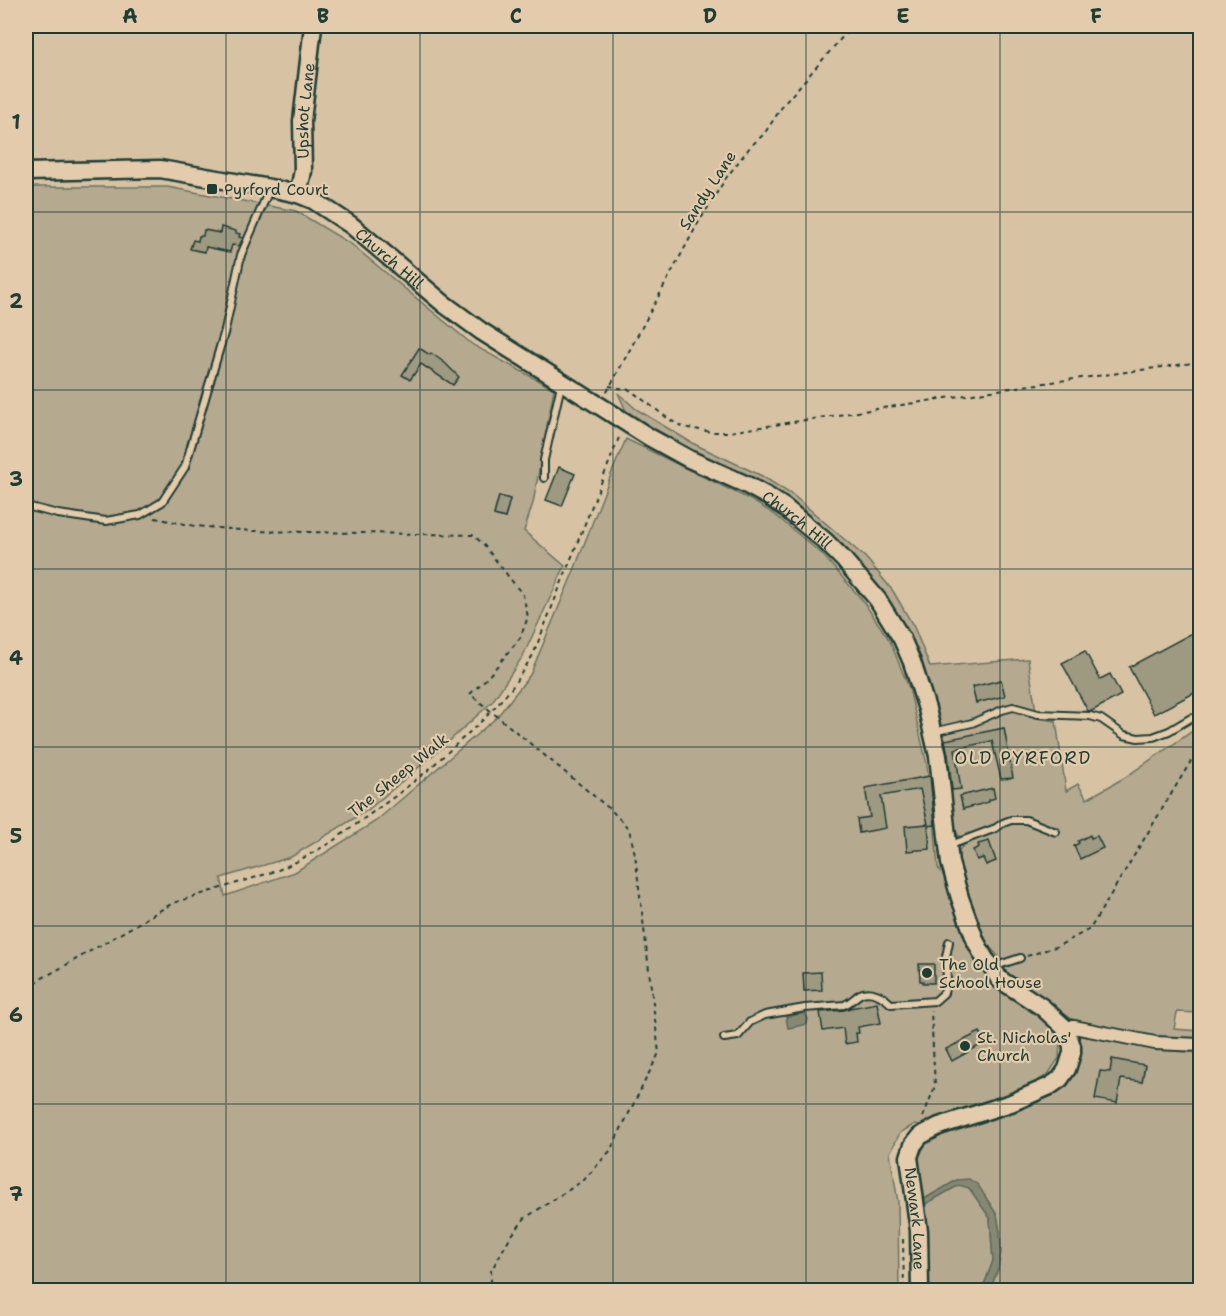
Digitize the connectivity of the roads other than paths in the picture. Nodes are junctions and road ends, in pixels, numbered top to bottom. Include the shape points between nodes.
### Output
1 (314, 26) edge
2 (26, 172) edge
3 (270, 188) junction
4 (298, 195) junction
5 (562, 381) junction
6 (544, 478) dead end
7 (26, 506) edge
8 (1191, 718) dead end
9 (933, 732) junction
10 (1056, 832) dead end
11 (948, 846) junction
12 (949, 942) dead end
13 (1020, 958) road end
14 (993, 968) junction
15 (1064, 1027) junction
16 (724, 1038) dead end
17 (1200, 1045) edge
18 (920, 1290) edge

1 - 4 main road, Upshot Lane
2 - 3 main road, Church Hill via 160,169
3 - 4 main road, Church Hill
3 - 7 lane via 241,255 225,330 185,467 162,502 140,515 106,522
4 - 5 main road, Church Hill via 320,204 351,225 481,331
5 - 6 lane via 544,460
5 - 9 main road, Church Hill via 649,437 767,496 825,541 878,600 902,639
8 - 9 lane via 1154,737 1138,738 1124,735 1090,716 1038,714 1013,707 972,723
9 - 11 main road, Church Hill
10 - 11 lane via 1026,820 1011,820
11 - 14 main road, Church Hill via 954,879 976,942
12 - 16 lane via 946,987 935,1001 891,1004 868,992 844,1005 765,1015 750,1022 738,1036
13 - 14 lane
14 - 15 main road, Church Hill via 999,979 1042,1007
15 - 17 street via 1155,1043
15 - 18 main road, Newark Lane via 1072,1053 1060,1079 1011,1103 939,1126 920,1136 913,1145 909,1157 919,1231

